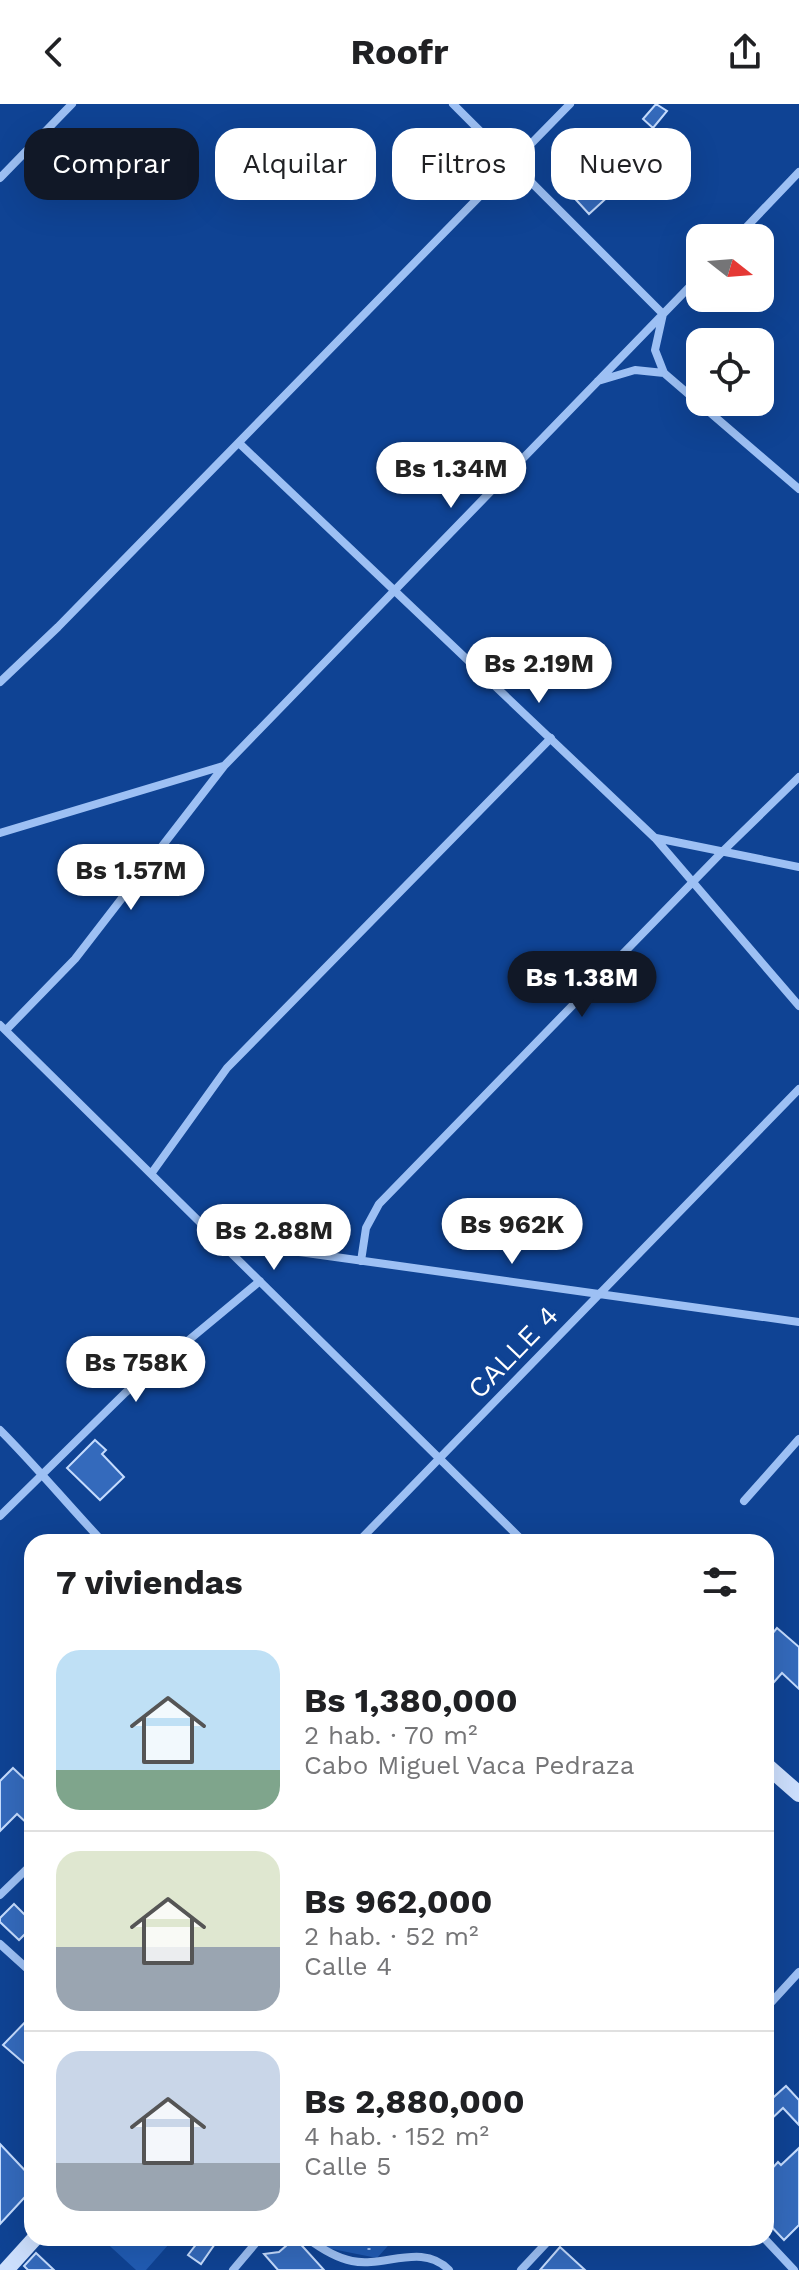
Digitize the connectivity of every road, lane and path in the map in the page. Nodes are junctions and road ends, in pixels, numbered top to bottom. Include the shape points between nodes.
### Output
1 (72, 104) edge
2 (453, 104) edge
3 (570, 104) edge
4 (477, 128) edge
5 (535, 140) edge
6 (799, 172) edge
7 (0, 178) edge
8 (535, 185) edge
9 (477, 200) edge
10 (749, 224) edge
11 (686, 290) edge
12 (663, 314) junction
13 (664, 373) junction
14 (598, 382) junction
15 (239, 443) junction
16 (798, 485) edge
17 (394, 590) junction
18 (0, 682) edge
19 (551, 738) junction
20 (224, 766) junction
21 (799, 777) edge
22 (0, 833) edge
23 (655, 838) junction
24 (722, 852) junction
25 (799, 867) edge
26 (693, 882) junction
27 (799, 1006) edge
28 (3, 1027) edge
29 (799, 1089) edge
30 (151, 1174) junction
31 (220, 1241) junction
32 (361, 1261) junction
33 (260, 1281) junction
34 (600, 1294) junction
35 (799, 1322) edge
36 (0, 1430) edge
37 (799, 1439) edge
38 (440, 1458) junction
39 (42, 1472) junction
40 (744, 1501) dead end
41 (0, 1516) edge
42 (95, 1534) edge
43 (366, 1534) edge
44 (516, 1534) edge
45 (774, 1772) edge
46 (799, 1794) edge
47 (24, 1872) edge
48 (0, 1895) edge
49 (0, 1944) edge
50 (24, 1966) edge
51 (799, 1972) edge
52 (774, 1999) edge
53 (28, 2246) edge
54 (253, 2246) edge
55 (323, 2246) edge
56 (369, 2246) edge
57 (544, 2246) edge
58 (772, 2246) edge
59 (369, 2258) dead end
60 (6, 2270) edge
61 (233, 2270) edge
62 (449, 2270) edge
63 (521, 2270) edge
64 (797, 2270) edge

1 - 7 street
2 - 4 street
3 - 5 street
6 - 10 street
8 - 12 street
9 - 15 street
11 - 12 street
12 - 13 street via 655,350
12 - 14 street
13 - 14 street via 635,370
13 - 16 street
14 - 17 street
15 - 17 street
15 - 18 street
17 - 19 street
17 - 20 street
19 - 23 street
19 - 30 street via 227,1068
20 - 22 street
20 - 28 street via 75,959
21 - 24 street
23 - 24 street
23 - 26 street
24 - 25 street
24 - 26 street
26 - 27 street
26 - 32 street via 379,1204 366,1228
28 - 30 street
29 - 34 street, CALLE 4
30 - 31 street
31 - 32 street
31 - 33 street
32 - 34 street
33 - 38 street
33 - 39 street via 125,1393
34 - 35 street
34 - 38 street, CALLE 4
36 - 39 street
37 - 40 street
38 - 43 street, CALLE 4
38 - 44 street
39 - 41 street
39 - 42 street
45 - 46 main road
47 - 48 street
49 - 50 street
51 - 52 street
53 - 60 main road
54 - 61 street
55 - 62 street via 352,2261 423,2257
56 - 59 path
57 - 63 street
58 - 64 street

